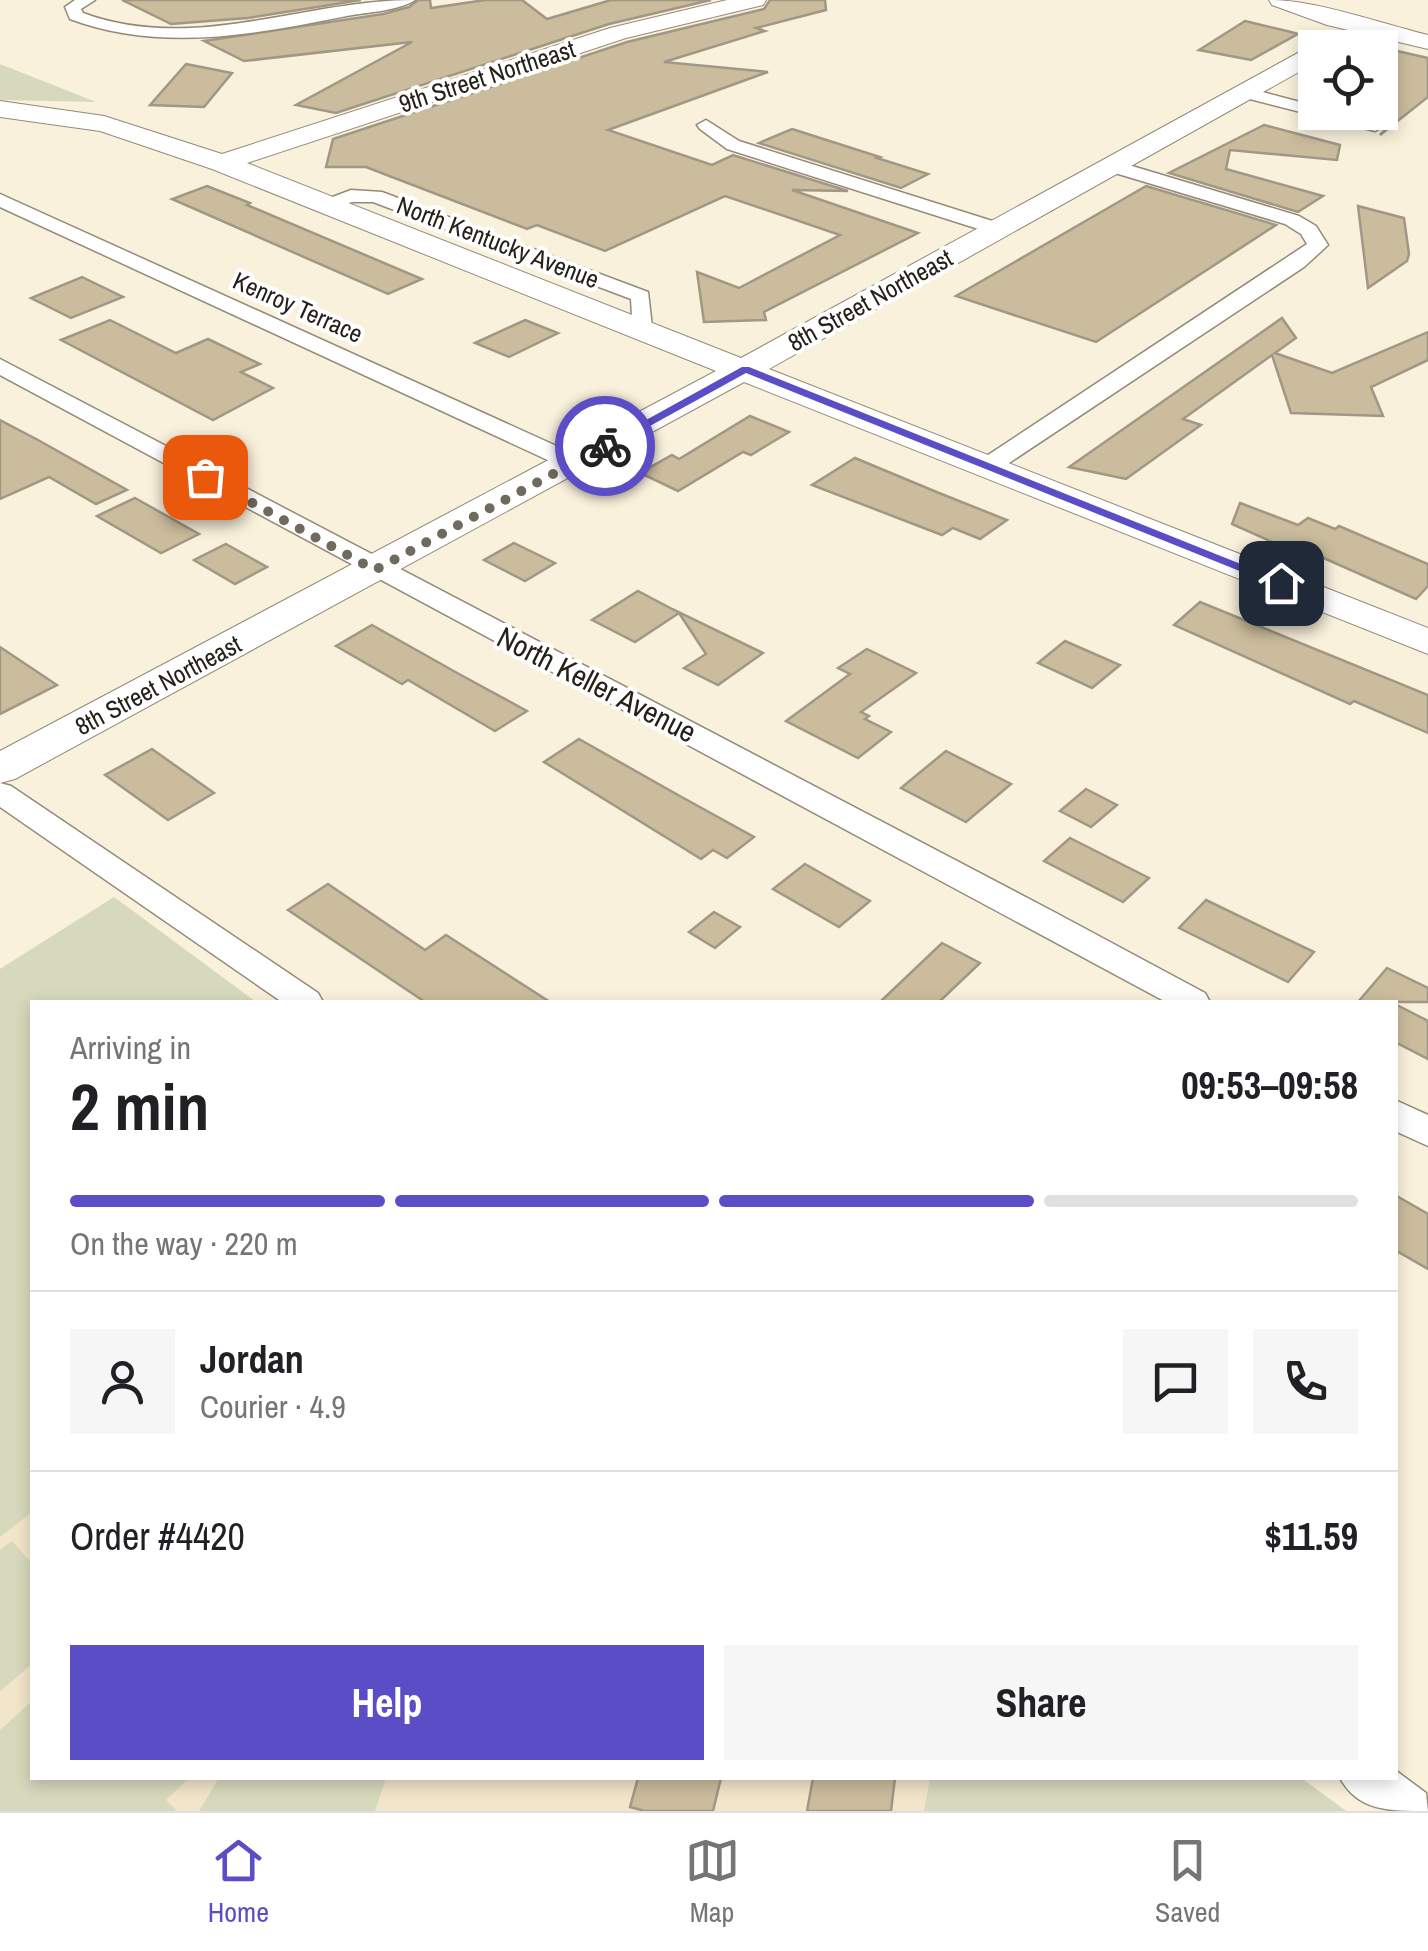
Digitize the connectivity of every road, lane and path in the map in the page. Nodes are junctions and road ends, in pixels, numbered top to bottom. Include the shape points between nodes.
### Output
1 (407, 0) edge
2 (756, 0) edge
3 (1280, 0) edge
4 (80, 4) edge
5 (1395, 9) dead end
6 (1362, 27) junction
7 (1357, 30) edge
8 (1428, 42) edge
9 (1298, 62) edge
10 (1244, 92) junction
11 (1298, 107) edge
12 (0, 108) edge
13 (706, 125) dead end
14 (222, 163) junction
15 (1112, 166) junction
16 (0, 200) edge
17 (998, 229) junction
18 (0, 366) edge
19 (746, 369) junction
20 (574, 463) junction
21 (988, 466) junction
22 (375, 570) junction
23 (1428, 642) edge
24 (0, 769) edge
25 (0, 793) edge
26 (303, 1000) edge
27 (1189, 1000) edge
28 (1398, 1116) edge
29 (1428, 1132) edge
30 (1367, 1780) edge
31 (1408, 1811) edge

1 - 4 street via 188,33 92,24 76,16
2 - 14 street, 9th Street Northeast via 618,33
3 - 6 street
5 - 6 street
6 - 7 street
6 - 8 street
9 - 10 street, 8th Street Northeast
10 - 11 street
10 - 15 street, 8th Street Northeast
12 - 14 street, North Kentucky Avenue via 104,124
13 - 17 street via 733,144
14 - 19 street, North Kentucky Avenue
15 - 17 street, 8th Street Northeast
15 - 21 street via 1292,220 1318,245
16 - 20 street, Kenroy Terrace
17 - 19 street, 8th Street Northeast
18 - 22 street, North Keller Avenue
19 - 20 street, 8th Street Northeast
19 - 21 street, North Kentucky Avenue
20 - 22 street, 8th Street Northeast
21 - 23 street, North Kentucky Avenue
22 - 24 street, 8th Street Northeast
22 - 27 street, North Keller Avenue via 839,808
25 - 26 street
28 - 29 street
30 - 31 street

